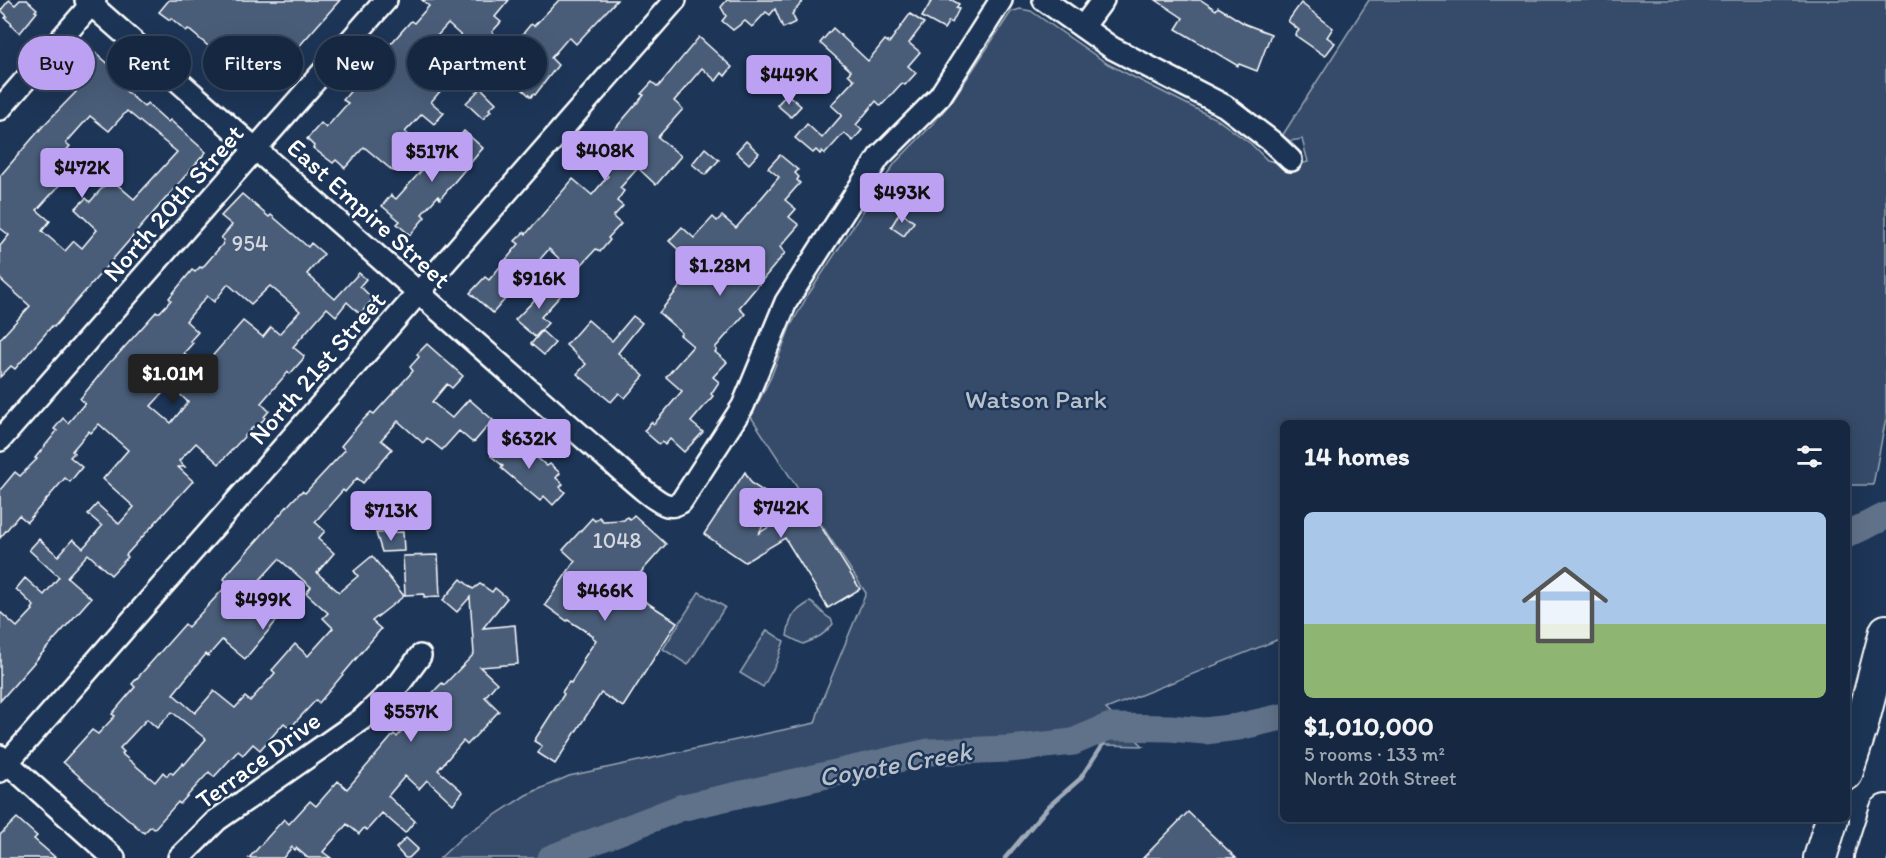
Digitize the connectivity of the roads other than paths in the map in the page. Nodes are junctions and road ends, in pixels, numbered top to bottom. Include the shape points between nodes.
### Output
1 (386, 0) edge
2 (675, 0) edge
3 (1001, 0) edge
4 (1044, 0) edge
5 (1103, 0) edge
6 (91, 1) edge
7 (1083, 27) junction
8 (0, 108) edge
9 (256, 149) junction
10 (1291, 160) dead end
11 (419, 293) junction
12 (0, 440) edge
13 (1886, 631) edge
14 (420, 656) dead end
15 (1850, 762) edge
16 (2, 763) edge
17 (1886, 811) edge
18 (1831, 822) edge
19 (114, 858) edge
20 (179, 858) edge
21 (1820, 858) edge
22 (1871, 858) edge

1 - 9 street, North 20th Street
2 - 11 street, North 21st Street
3 - 11 street, East Empire Street via 940,96 879,157 786,302 743,406 681,502 674,506 648,492
4 - 7 street
5 - 7 street
6 - 8 street
6 - 9 street, East Empire Street
7 - 10 street via 1098,40 1225,106
9 - 11 street, East Empire Street
9 - 12 street, North 20th Street
11 - 16 street, North 21st Street
13 - 15 highway
14 - 20 street, Terrace Drive via 400,683 362,719 217,820
16 - 19 street
17 - 22 highway
18 - 21 highway

